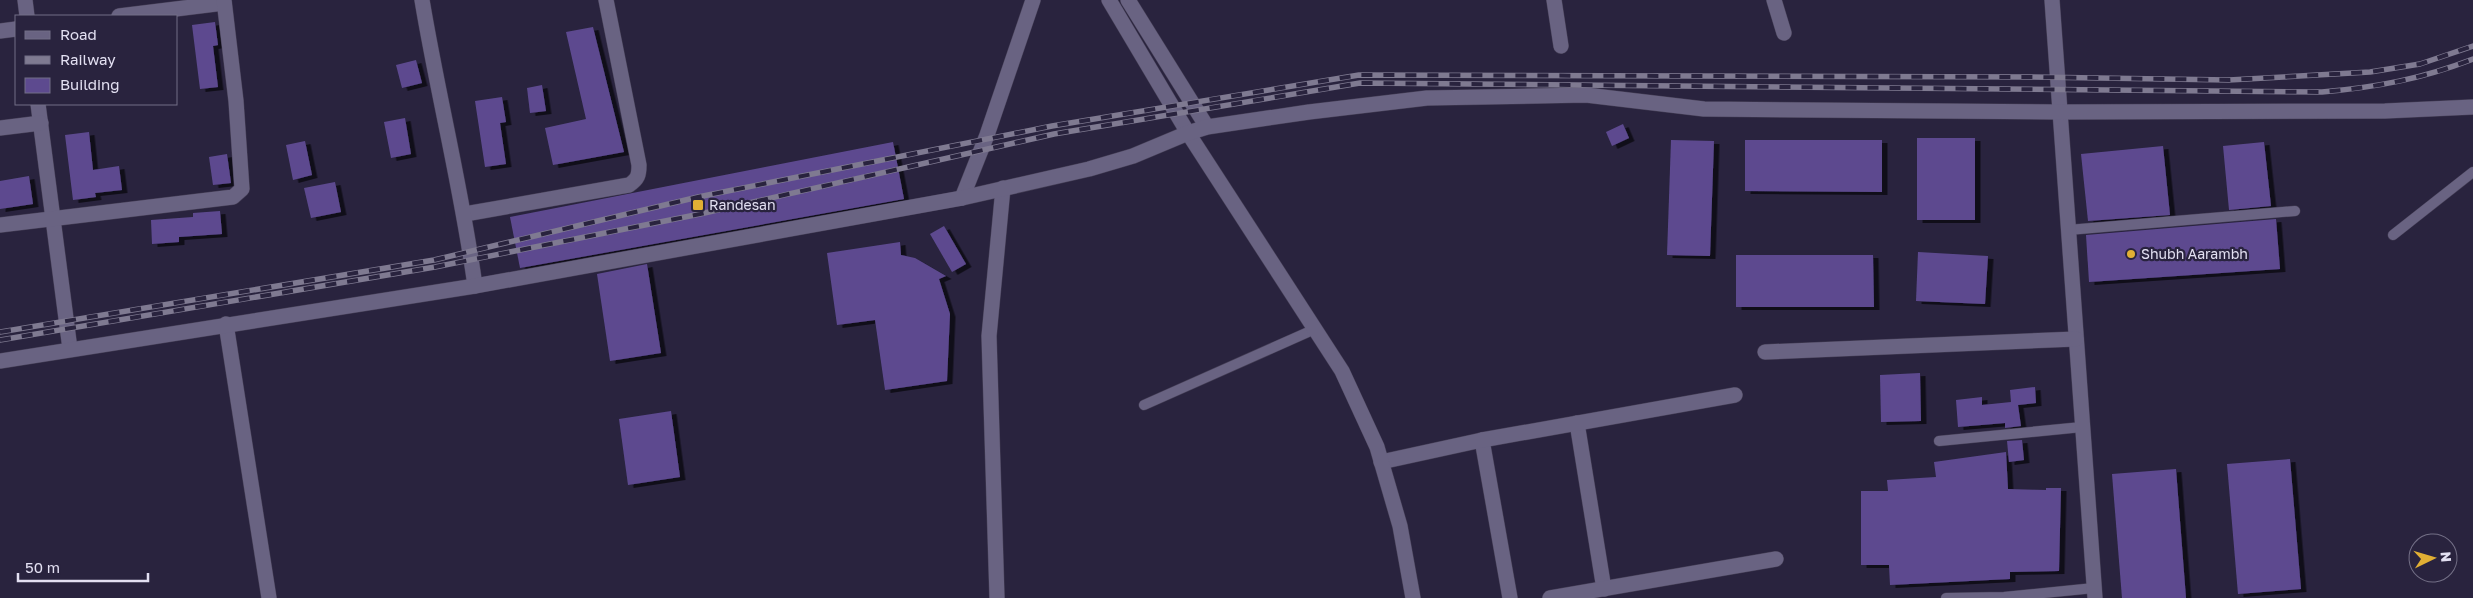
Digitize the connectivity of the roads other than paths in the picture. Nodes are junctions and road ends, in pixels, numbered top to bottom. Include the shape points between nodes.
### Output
1 (25, 0) edge
2 (422, 0) edge
3 (606, 0) edge
4 (1033, 0) edge
5 (1110, 0) edge
6 (1128, 0) edge
7 (1554, 0) edge
8 (1774, 0) edge
9 (2052, 0) edge
10 (224, 2) edge
11 (27, 15) edge
12 (126, 15) edge
13 (15, 29) edge
14 (0, 31) edge
15 (1784, 33) dead end
16 (1561, 46) dead end
17 (38, 105) edge
18 (2473, 108) edge
19 (2060, 112) junction
20 (41, 123) junction
21 (1207, 127) junction
22 (0, 128) edge
23 (1188, 133) junction
24 (2473, 172) edge
25 (1003, 188) junction
26 (962, 198) junction
27 (2295, 212) dead end
28 (465, 214) junction
29 (53, 218) junction
30 (0, 225) edge
31 (2068, 230) junction
32 (2393, 235) dead end
33 (476, 286) junction
34 (226, 324) junction
35 (1314, 329) junction
36 (2076, 339) junction
37 (70, 349) junction
38 (1765, 352) dead end
39 (0, 361) edge
40 (1735, 395) dead end
41 (1144, 404) dead end
42 (1577, 423) junction
43 (2082, 427) junction
44 (1482, 440) junction
45 (1939, 441) dead end
46 (1381, 462) junction
47 (1776, 559) dead end
48 (1604, 589) junction
49 (2094, 593) edge
50 (269, 598) edge
51 (997, 598) edge
52 (1413, 598) edge
53 (1510, 598) edge
54 (1550, 598) edge
55 (1946, 598) edge

1 - 11 street
2 - 28 street
3 - 28 street via 639,165 636,180 629,184
4 - 26 street
5 - 23 street
6 - 21 street
7 - 16 street
8 - 15 street
9 - 19 street
10 - 12 street
10 - 29 street via 236,101 242,189 239,194
13 - 14 street
17 - 20 street
18 - 19 street
19 - 21 street via 1704,109 1586,95 1427,98
19 - 31 street
20 - 22 street
20 - 29 street
21 - 23 street
23 - 25 street via 1089,169
23 - 35 street
24 - 32 lane
25 - 26 street
25 - 51 street via 989,336
26 - 33 street
27 - 31 lane
28 - 33 street
29 - 30 street
29 - 37 street
31 - 36 street
33 - 34 street
34 - 37 street
34 - 50 street
35 - 41 lane
35 - 46 street via 1342,371
36 - 38 street
36 - 43 street
37 - 39 street
40 - 42 street
42 - 44 street
42 - 48 street
43 - 45 lane
43 - 49 street
44 - 46 street
44 - 53 street
46 - 52 street via 1400,526
47 - 48 street
48 - 54 street
49 - 55 lane

